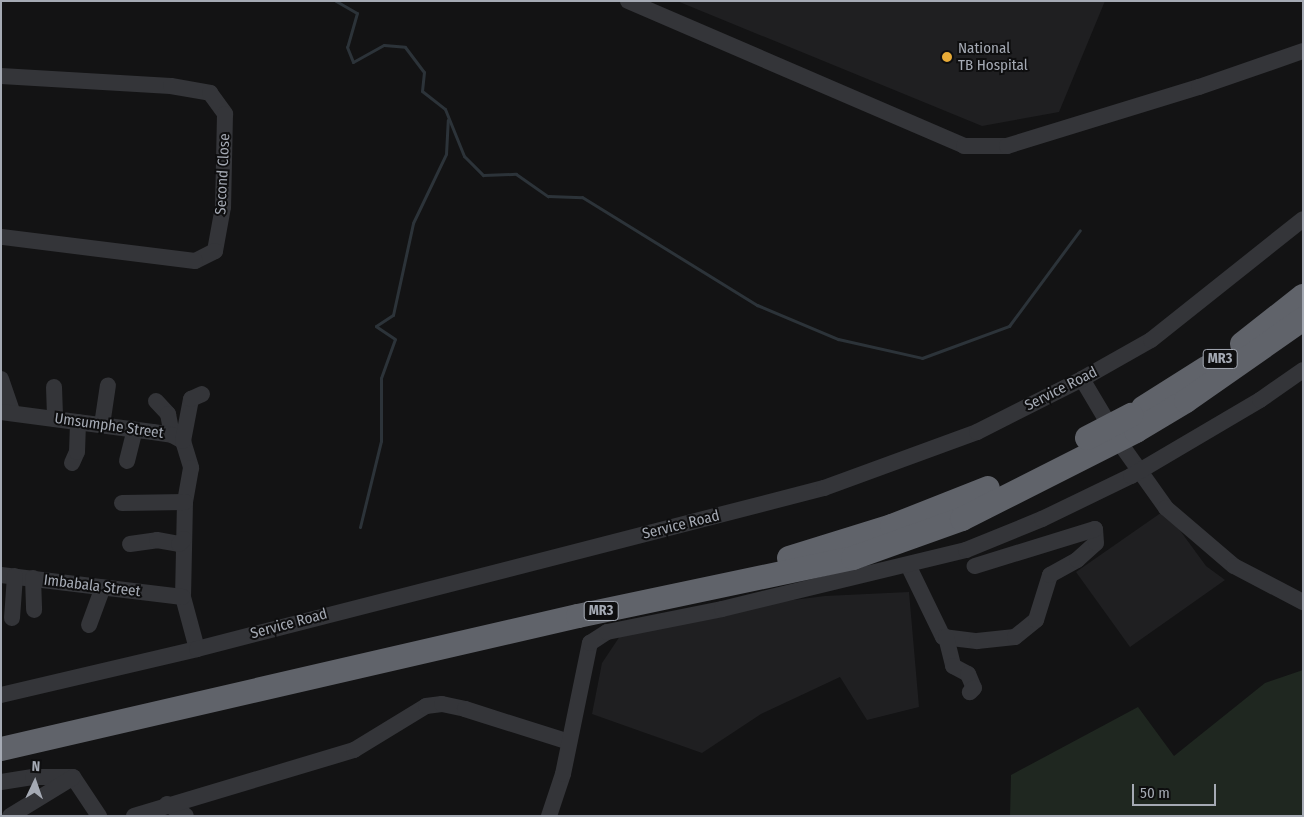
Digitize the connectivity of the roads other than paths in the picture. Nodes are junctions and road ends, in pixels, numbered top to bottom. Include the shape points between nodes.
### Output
1 (628, 1) edge
2 (1303, 51) edge
3 (1, 76) edge
4 (1303, 219) edge
5 (1, 237) edge
6 (1303, 296) edge
7 (1303, 319) edge
8 (1303, 370) edge
9 (1, 379) edge
10 (1082, 379) junction
11 (108, 385) dead end
12 (54, 387) dead end
13 (202, 394) dead end
14 (156, 401) dead end
15 (7, 413) edge
16 (55, 419) junction
17 (78, 422) junction
18 (102, 425) junction
19 (135, 430) junction
20 (177, 438) junction
21 (127, 461) dead end
22 (72, 463) dead end
23 (1138, 472) junction
24 (185, 502) junction
25 (122, 503) dead end
26 (184, 539) junction
27 (130, 544) dead end
28 (908, 565) junction
29 (975, 566) dead end
30 (8, 576) edge
31 (33, 578) junction
32 (103, 587) junction
33 (183, 597) junction
34 (1303, 602) edge
35 (34, 610) dead end
36 (12, 618) dead end
37 (89, 625) dead end
38 (946, 637) junction
39 (197, 649) junction
40 (970, 692) dead end
41 (1, 695) edge
42 (1, 734) edge
43 (569, 742) junction
44 (1, 749) edge
45 (73, 777) junction
46 (1, 782) edge
47 (167, 804) junction
48 (10, 816) edge
49 (99, 816) edge
50 (134, 816) edge
51 (186, 816) edge
52 (549, 816) edge

1 - 2 street via 964,146 1007,146
3 - 5 street, Second Close via 171,86 210,92 225,114 223,207 215,251 195,261
4 - 10 street, Service Road via 1151,340
6 - 42 highway, MR3, bridge via 1237,348 1131,415 1087,438 971,497 793,557 502,618
7 - 44 highway, MR3 via 1136,431 962,519 853,558 578,616
8 - 23 street via 1260,400
9 - 15 street
10 - 23 street
10 - 39 street, Service Road via 977,432 824,488
11 - 18 street
12 - 16 street
13 - 20 street via 190,399
14 - 20 street via 168,414
15 - 16 street, Umsumphe Street
16 - 17 street, Umsumphe Street
17 - 18 street, Umsumphe Street
17 - 22 street via 77,452
18 - 19 street, Umsumphe Street
19 - 20 street, Umsumphe Street
19 - 21 street
20 - 24 street, Umsumphe Street via 191,468
23 - 28 street via 1042,519 966,550
23 - 34 street via 1166,508 1234,566
24 - 25 street
24 - 26 street, Umsumphe Street
26 - 27 street via 178,544 157,540
26 - 33 street, Umsumphe Street
28 - 38 street
28 - 43 street via 722,609 606,632 590,644
29 - 38 street via 1095,529 1096,543 1077,560 1050,574 1036,620 1016,637 977,641
30 - 31 street, Imbabala Street
30 - 36 street
31 - 32 street, Imbabala Street
31 - 35 street
32 - 33 street, Imbabala Street
32 - 37 street
33 - 39 street, Umsumphe Street
38 - 40 street via 953,666 968,674 974,688
39 - 41 street, Service Road
43 - 47 street via 465,709 442,704 426,706 354,750
43 - 52 street
45 - 46 street via 32,777
45 - 48 street
45 - 49 street
47 - 50 street
47 - 51 street

